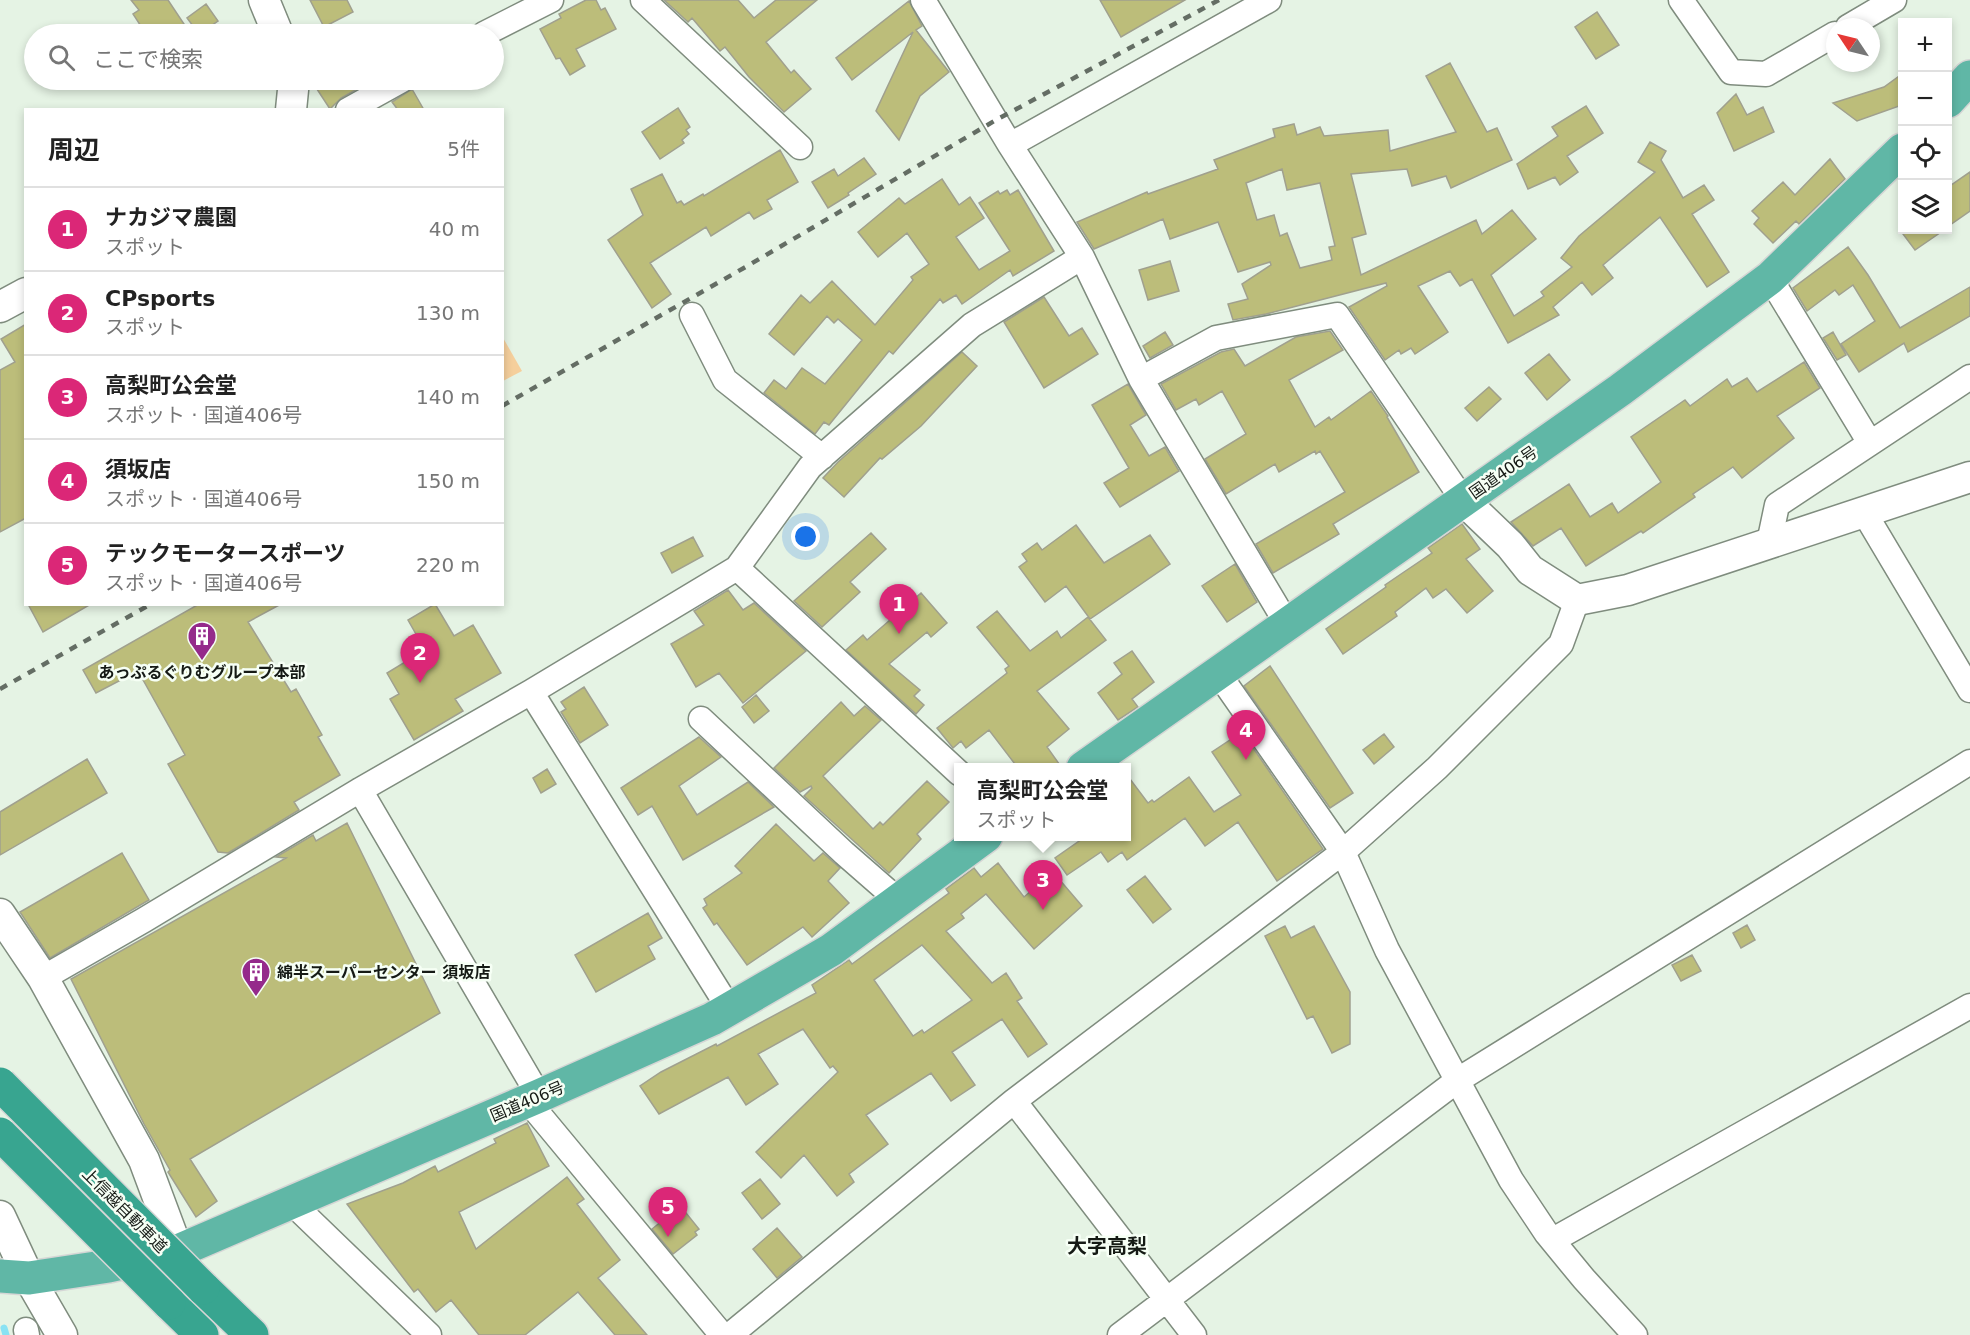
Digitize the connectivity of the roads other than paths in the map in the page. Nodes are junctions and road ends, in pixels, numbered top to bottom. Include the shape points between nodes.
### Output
1 (264, 0) edge
2 (551, 0) edge
3 (643, 0) edge
4 (923, 0) edge
5 (1269, 0) edge
6 (1681, 0) edge
7 (1894, 0) edge
8 (1863, 18) edge
9 (274, 24) edge
10 (504, 24) edge
11 (1826, 39) edge
12 (1970, 76) edge
13 (293, 90) edge
14 (384, 90) edge
15 (1952, 96) edge
16 (291, 108) edge
17 (352, 108) edge
18 (1010, 145) junction
19 (800, 147) dead end
20 (1898, 154) edge
21 (1082, 257) junction
22 (1770, 278) junction
23 (24, 294) edge
24 (0, 307) edge
25 (692, 315) dead end
26 (1970, 377) edge
27 (1141, 379) junction
28 (1870, 443) junction
29 (822, 457) junction
30 (1970, 477) edge
31 (1463, 500) junction
32 (1864, 512) junction
33 (1769, 543) junction
34 (737, 568) junction
35 (1577, 600) junction
36 (1287, 624) junction
37 (1218, 673) junction
38 (1970, 690) edge
39 (531, 692) junction
40 (701, 719) dead end
41 (1970, 762) edge
42 (1090, 763) edge
43 (954, 768) edge
44 (360, 790) junction
45 (981, 841) edge
46 (1343, 852) junction
47 (899, 901) junction
48 (0, 914) edge
49 (43, 978) junction
50 (1970, 1006) edge
51 (730, 1010) junction
52 (1458, 1080) junction
53 (0, 1084) edge
54 (533, 1098) junction
55 (1014, 1101) junction
56 (0, 1134) edge
57 (292, 1203) junction
58 (0, 1216) edge
59 (1553, 1240) junction
60 (178, 1251) junction
61 (15, 1277) edge
62 (0, 1293) edge
63 (1166, 1299) junction
64 (62, 1335) edge
65 (201, 1335) edge
66 (252, 1335) edge
67 (429, 1335) edge
68 (722, 1335) edge
69 (730, 1335) edge
70 (1120, 1335) edge
71 (1194, 1335) edge
72 (1635, 1335) edge

1 - 9 street
2 - 10 street
3 - 19 street
4 - 18 street
5 - 18 street
6 - 11 street via 1731,72 1766,74
7 - 8 street
12 - 15 highway
13 - 16 street
14 - 17 street
18 - 21 street
20 - 22 highway, 国道406号
21 - 27 street
21 - 29 street via 972,325
22 - 28 street
22 - 31 highway, 国道406号
23 - 24 street
25 - 29 street via 725,380
26 - 28 street
27 - 31 street via 1216,338 1337,315
27 - 36 street
28 - 33 street via 1777,505
29 - 34 street via 810,467
30 - 32 street
31 - 35 street via 1530,570
31 - 36 highway, 国道406号
32 - 33 street
32 - 38 street
33 - 35 street via 1628,590
34 - 39 street
34 - 43 street
35 - 46 street via 1561,644 1437,768
36 - 37 highway, 国道406号
37 - 42 highway, 国道406号
37 - 46 street
39 - 44 street
39 - 51 street
40 - 47 street
41 - 52 street
44 - 49 street
44 - 54 street
45 - 47 highway, 国道406号
46 - 52 street via 1387,950
46 - 55 street
47 - 51 highway, 国道406号 via 831,950
48 - 49 street
49 - 60 street via 144,1160
50 - 59 street
51 - 54 highway, 国道406号
52 - 59 street via 1511,1180
52 - 63 street
53 - 66 highway, 上信越自動車道, bridge
54 - 57 highway, 国道406号
54 - 68 street
55 - 63 street
55 - 69 street
56 - 65 highway, bridge
57 - 60 highway, 国道406号
57 - 67 street
58 - 61 street
59 - 72 street
60 - 61 highway, 国道406号 via 109,1266
61 - 62 highway, 国道406号
61 - 64 street
63 - 70 street
63 - 71 street

